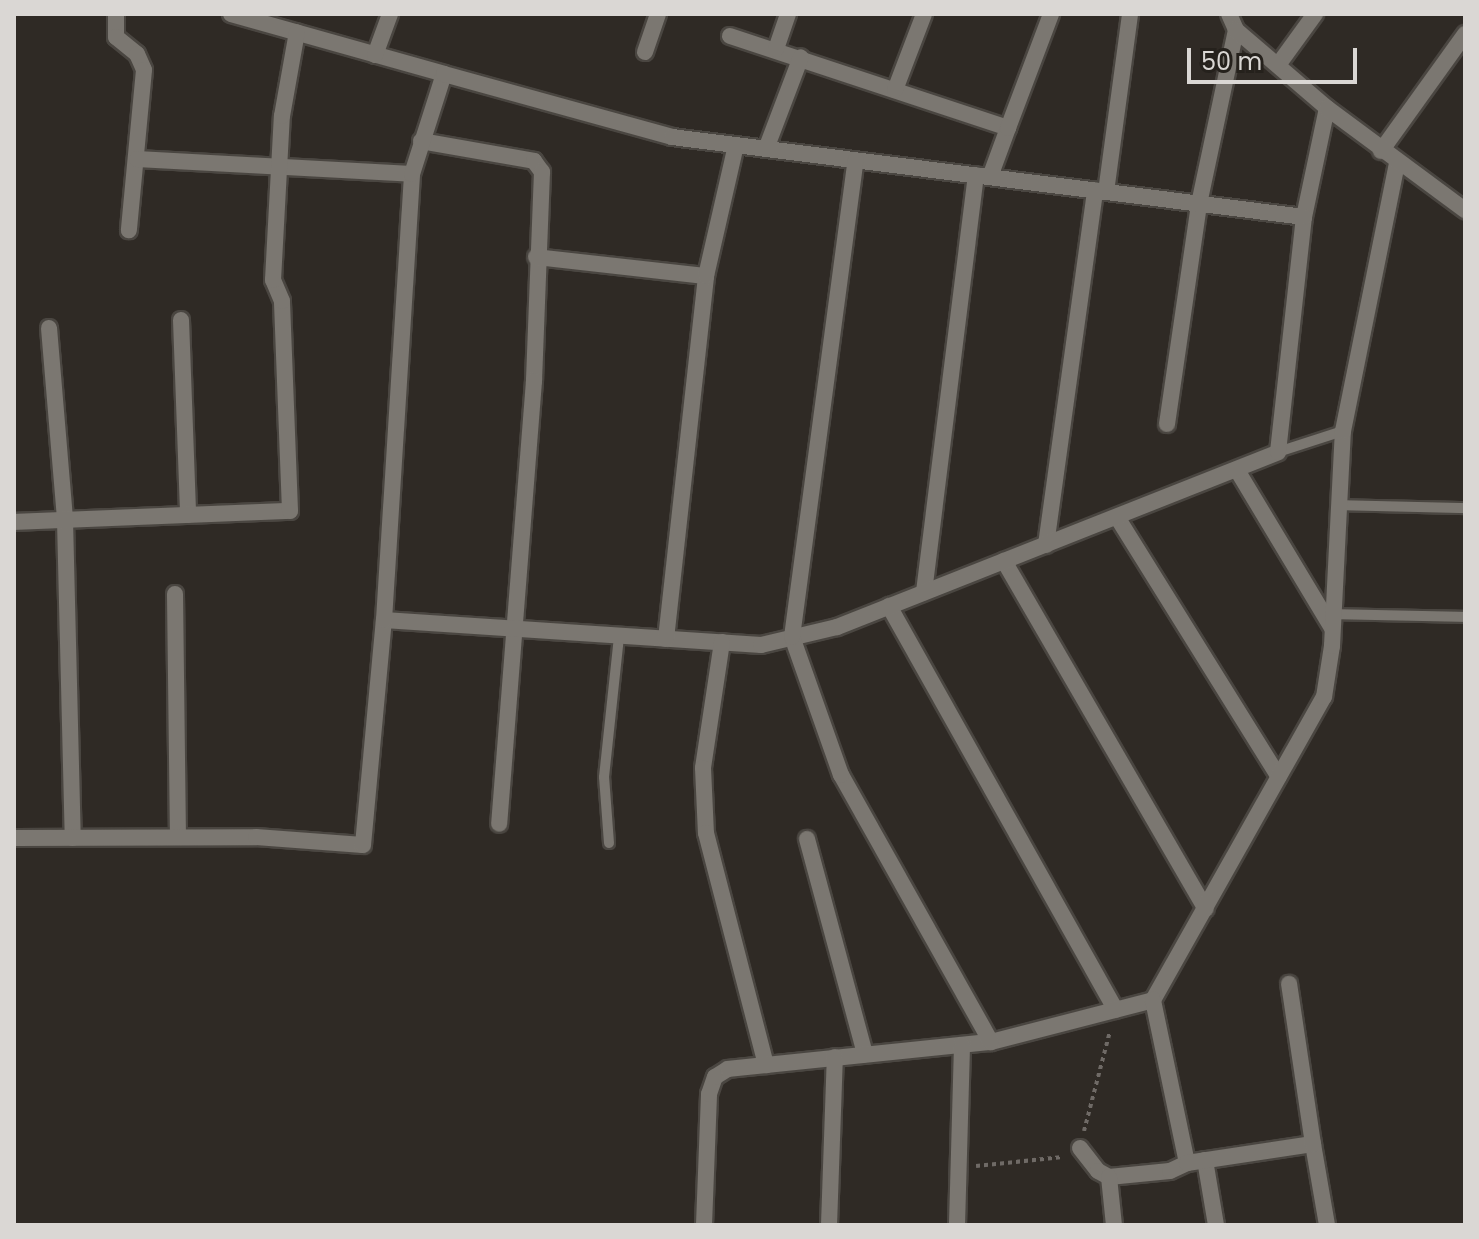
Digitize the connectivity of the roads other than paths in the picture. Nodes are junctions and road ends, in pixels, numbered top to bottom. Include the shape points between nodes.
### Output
1 (116, 14) edge
2 (231, 14) edge
3 (390, 14) edge
4 (658, 14) edge
5 (788, 14) edge
6 (924, 14) edge
7 (1051, 14) edge
8 (1130, 14) edge
9 (1229, 14) edge
10 (1315, 14) edge
11 (1236, 30) junction
12 (297, 32) junction
13 (1465, 34) edge
14 (730, 36) dead end
15 (776, 49) junction
16 (645, 52) dead end
17 (375, 55) junction
18 (801, 57) junction
19 (1278, 65) junction
20 (444, 74) junction
21 (895, 90) junction
22 (1327, 108) junction
23 (1008, 128) junction
24 (421, 141) junction
25 (736, 145) junction
26 (766, 149) junction
27 (1381, 151) junction
28 (137, 159) junction
29 (856, 160) junction
30 (1397, 163) junction
31 (279, 168) junction
32 (412, 174) junction
33 (983, 176) junction
34 (1101, 191) junction
35 (1199, 204) junction
36 (1465, 210) edge
37 (1304, 217) junction
38 (129, 230) dead end
39 (536, 257) junction
40 (706, 276) junction
41 (181, 320) dead end
42 (49, 328) dead end
43 (1167, 424) dead end
44 (1343, 431) junction
45 (1278, 452) junction
46 (1237, 470) junction
47 (1339, 505) junction
48 (1465, 508) edge
49 (188, 515) junction
50 (1117, 517) junction
51 (65, 520) junction
52 (14, 522) edge
53 (1046, 545) junction
54 (1004, 561) junction
55 (924, 592) junction
56 (175, 594) dead end
57 (889, 606) junction
58 (1465, 617) edge
59 (384, 620) junction
60 (1333, 621) junction
61 (512, 628) junction
62 (619, 636) junction
63 (792, 637) junction
64 (666, 639) junction
65 (722, 642) junction
66 (1279, 777) junction
67 (499, 824) dead end
68 (178, 837) junction
69 (14, 838) edge
70 (73, 838) junction
71 (807, 839) dead end
72 (609, 843) dead end
73 (1206, 909) junction
74 (1289, 984) dead end
75 (1153, 1000) junction
76 (1116, 1010) junction
77 (991, 1042) junction
78 (962, 1045) junction
79 (865, 1054) junction
80 (835, 1057) junction
81 (766, 1065) junction
82 (1313, 1144) junction
83 (1080, 1148) road end
84 (1205, 1160) junction
85 (1187, 1163) junction
86 (1109, 1177) junction
87 (704, 1225) edge
88 (829, 1225) edge
89 (957, 1225) edge
90 (1114, 1225) edge
91 (1216, 1225) edge
92 (1327, 1225) edge

1 - 28 street via 116,37 143,61
2 - 12 street
3 - 17 street
4 - 16 street
5 - 15 street
6 - 21 street
7 - 23 street
8 - 34 street
9 - 11 street
10 - 19 street
11 - 19 street
11 - 35 street
12 - 17 street
12 - 31 street
13 - 27 street
14 - 15 street
15 - 18 street
17 - 20 street
18 - 21 street
18 - 26 street
19 - 22 street
20 - 24 street
20 - 25 street via 672,137
21 - 23 street
22 - 27 street
22 - 37 street
23 - 33 street
24 - 32 street
24 - 39 street via 534,161 543,186
25 - 26 street
25 - 40 street
26 - 29 street
27 - 30 street
28 - 31 street
28 - 38 street
29 - 33 street
29 - 63 street
30 - 36 street
30 - 44 street
31 - 32 street
31 - 49 street via 273,280 282,301 290,511
32 - 59 street
33 - 34 street
33 - 55 street
34 - 35 street
34 - 53 street
35 - 37 street
35 - 43 street
37 - 45 street
39 - 40 street
39 - 61 street via 534,381
40 - 64 street
41 - 49 street
42 - 51 street
44 - 45 lane
44 - 47 street
45 - 46 street
46 - 50 street
46 - 60 street
47 - 48 lane
47 - 60 street
49 - 51 street
50 - 53 street
50 - 66 street
51 - 52 street
51 - 70 street
53 - 54 street
54 - 55 street
54 - 73 street
55 - 57 street
56 - 68 street
57 - 63 street
57 - 76 street
58 - 60 lane
59 - 61 street
59 - 68 street via 363,845
60 - 66 street via 1324,697
61 - 62 street
61 - 67 street
62 - 64 street
62 - 72 lane via 604,777
63 - 65 street via 761,645
63 - 77 street via 841,775
64 - 65 street
65 - 81 street via 703,768 706,833
66 - 73 street
68 - 70 street
69 - 70 street
71 - 79 street
73 - 75 street
74 - 82 street
75 - 76 street
75 - 85 street
76 - 77 street
77 - 78 street
78 - 79 street
78 - 89 street
79 - 80 street
80 - 81 street
80 - 88 street
81 - 87 street via 728,1069 715,1077 709,1094
82 - 84 street
82 - 92 street
83 - 86 street
84 - 85 street
84 - 91 street
85 - 86 street via 1170,1171
86 - 90 street

